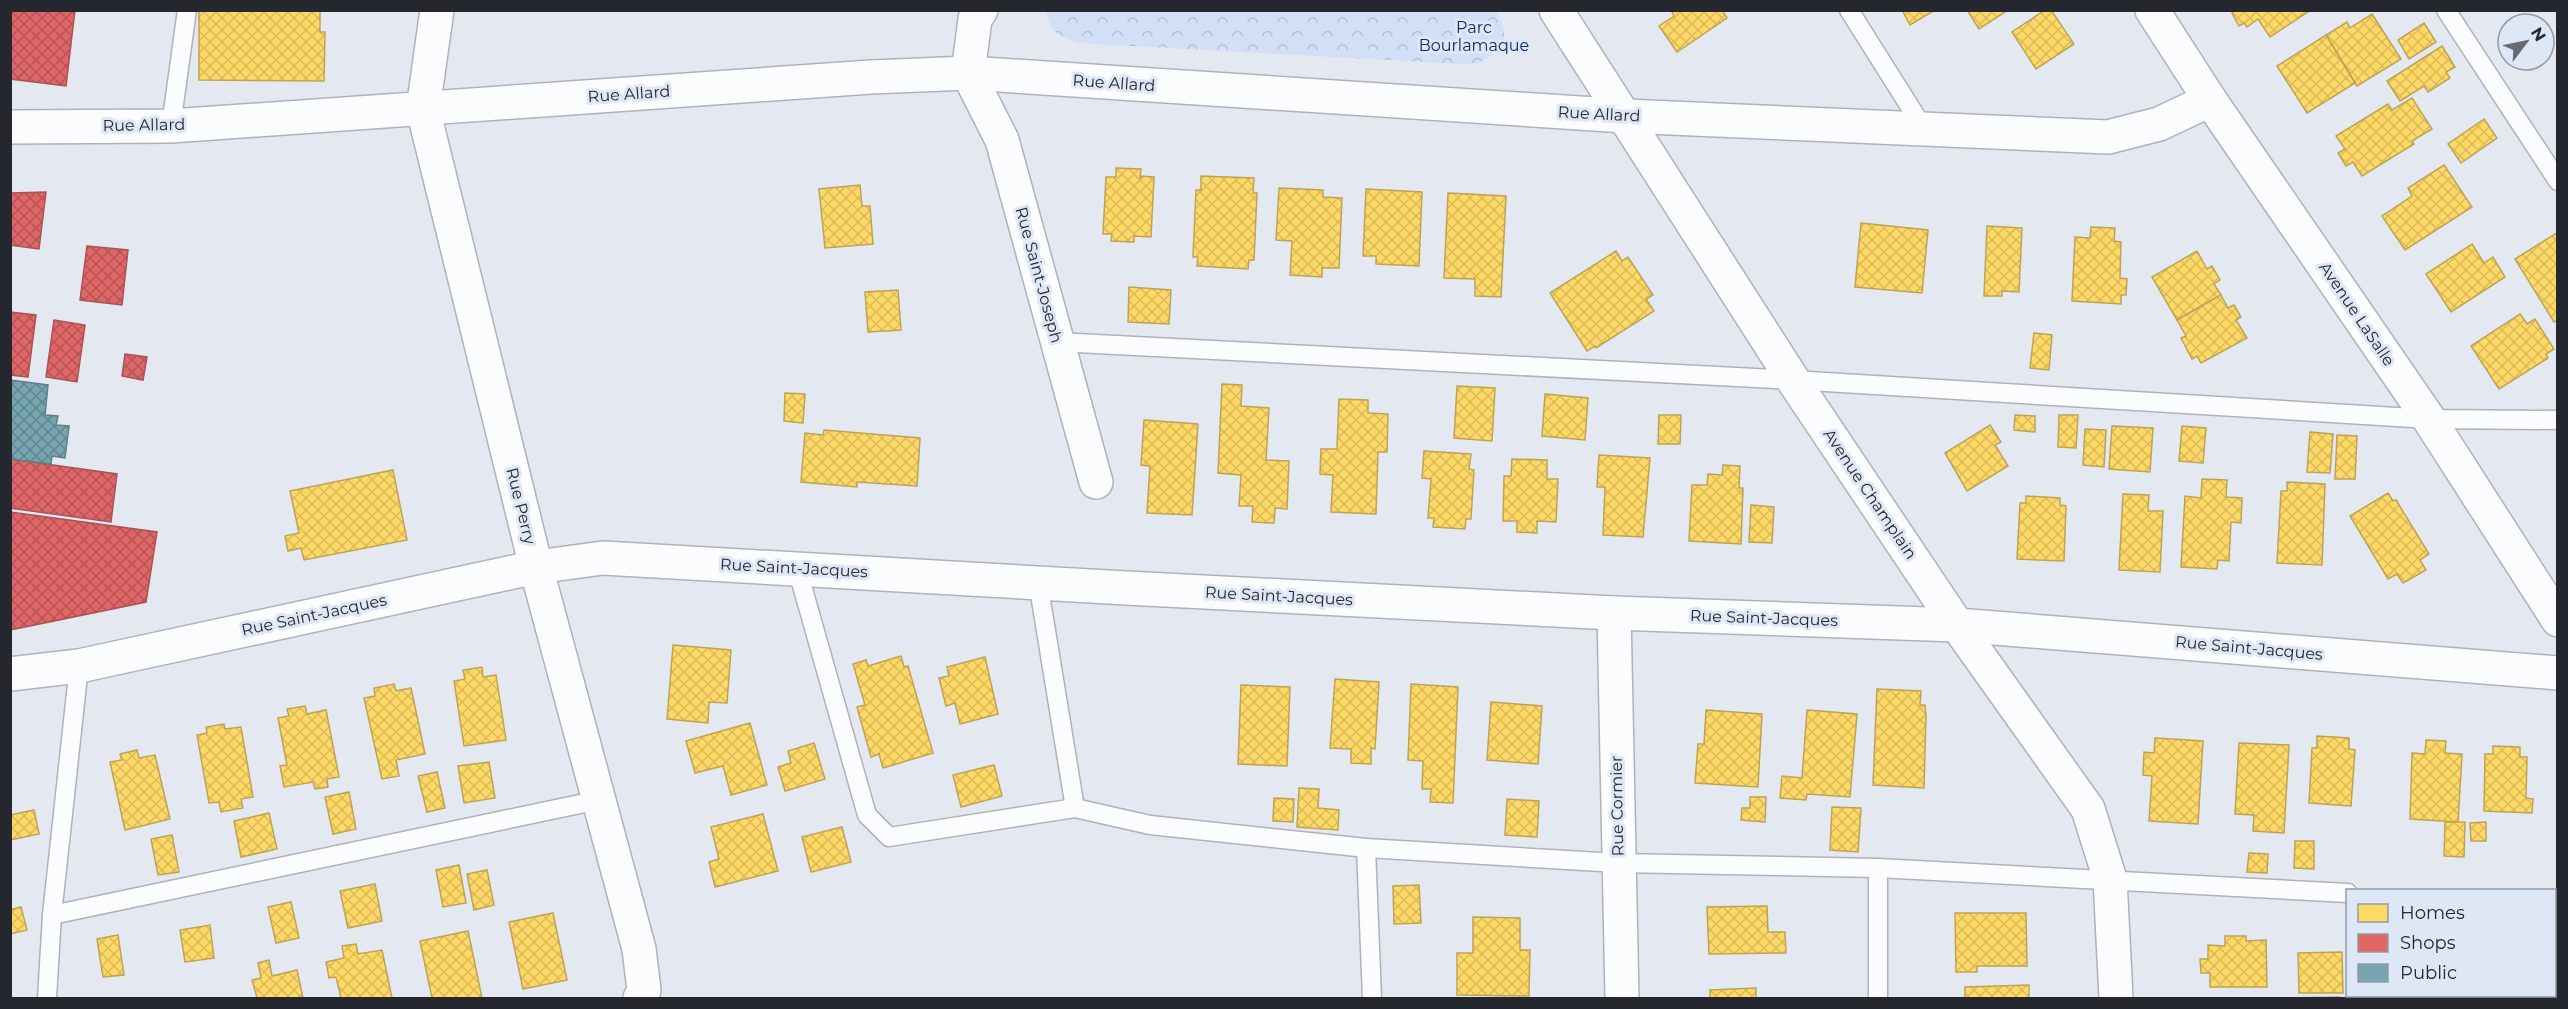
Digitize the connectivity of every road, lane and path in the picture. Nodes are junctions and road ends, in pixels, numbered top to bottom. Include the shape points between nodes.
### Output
1 (187, 10) edge
2 (436, 10) edge
3 (981, 10) edge
4 (1556, 10) edge
5 (1849, 10) edge
6 (2152, 10) edge
7 (2446, 10) edge
8 (968, 73) junction
9 (2210, 100) junction
10 (423, 109) junction
11 (1625, 116) junction
12 (171, 126) junction
13 (10, 127) edge
14 (1924, 129) junction
15 (2558, 181) edge
16 (1057, 342) junction
17 (1793, 380) junction
18 (2429, 419) junction
19 (2558, 420) edge
20 (1096, 482) dead end
21 (536, 567) junction
22 (797, 568) junction
23 (1038, 582) junction
24 (1614, 612) junction
25 (2558, 620) edge
26 (1957, 625) junction
27 (79, 666) junction
28 (2558, 673) edge
29 (10, 674) edge
30 (599, 800) junction
31 (1075, 808) junction
32 (1366, 848) junction
33 (1618, 863) junction
34 (1878, 868) junction
35 (2109, 879) junction
36 (2346, 893) edge
37 (52, 915) junction
38 (47, 999) edge
39 (640, 999) edge
40 (1372, 999) edge
41 (1622, 999) edge
42 (1878, 999) edge
43 (2116, 999) edge

1 - 12 lane
2 - 10 street, Rue Perry
3 - 8 street via 975,19
4 - 11 street, Avenue Champlain
5 - 14 lane
6 - 9 street, Avenue LaSalle
7 - 15 lane
8 - 10 street, Rue Allard via 859,77
8 - 11 street, Rue Allard
8 - 16 street, Rue Saint-Joseph via 1002,140
9 - 14 street, Rue Allard via 2159,124 2108,136
9 - 18 street, Avenue LaSalle
10 - 12 street, Rue Allard
10 - 21 street, Rue Perry
11 - 14 street, Rue Allard
11 - 17 street, Avenue Champlain
12 - 13 street, Rue Allard
16 - 17 lane
16 - 20 street, Rue Saint-Joseph
17 - 18 lane
17 - 26 street, Avenue Champlain
18 - 19 lane
18 - 25 street, Avenue LaSalle
21 - 22 street, Rue Saint-Jacques via 603,558
21 - 27 street, Rue Saint-Jacques
21 - 30 street, Rue Perry
22 - 23 street, Rue Saint-Jacques
22 - 31 lane via 867,815 889,837
23 - 24 street, Rue Saint-Jacques
23 - 31 lane
24 - 26 street, Rue Saint-Jacques
24 - 33 street, Rue Cormier
26 - 28 street, Rue Saint-Jacques
26 - 35 street, Avenue Champlain via 2088,809
27 - 29 street, Rue Saint-Jacques
27 - 37 lane
30 - 37 lane
30 - 39 street, Rue Perry via 639,948 644,990
31 - 32 lane via 1150,825
32 - 33 lane
32 - 40 lane
33 - 34 lane
33 - 41 street, Rue Cormier
34 - 35 lane
34 - 42 lane
35 - 36 lane
35 - 43 street, Avenue Champlain
37 - 38 lane

